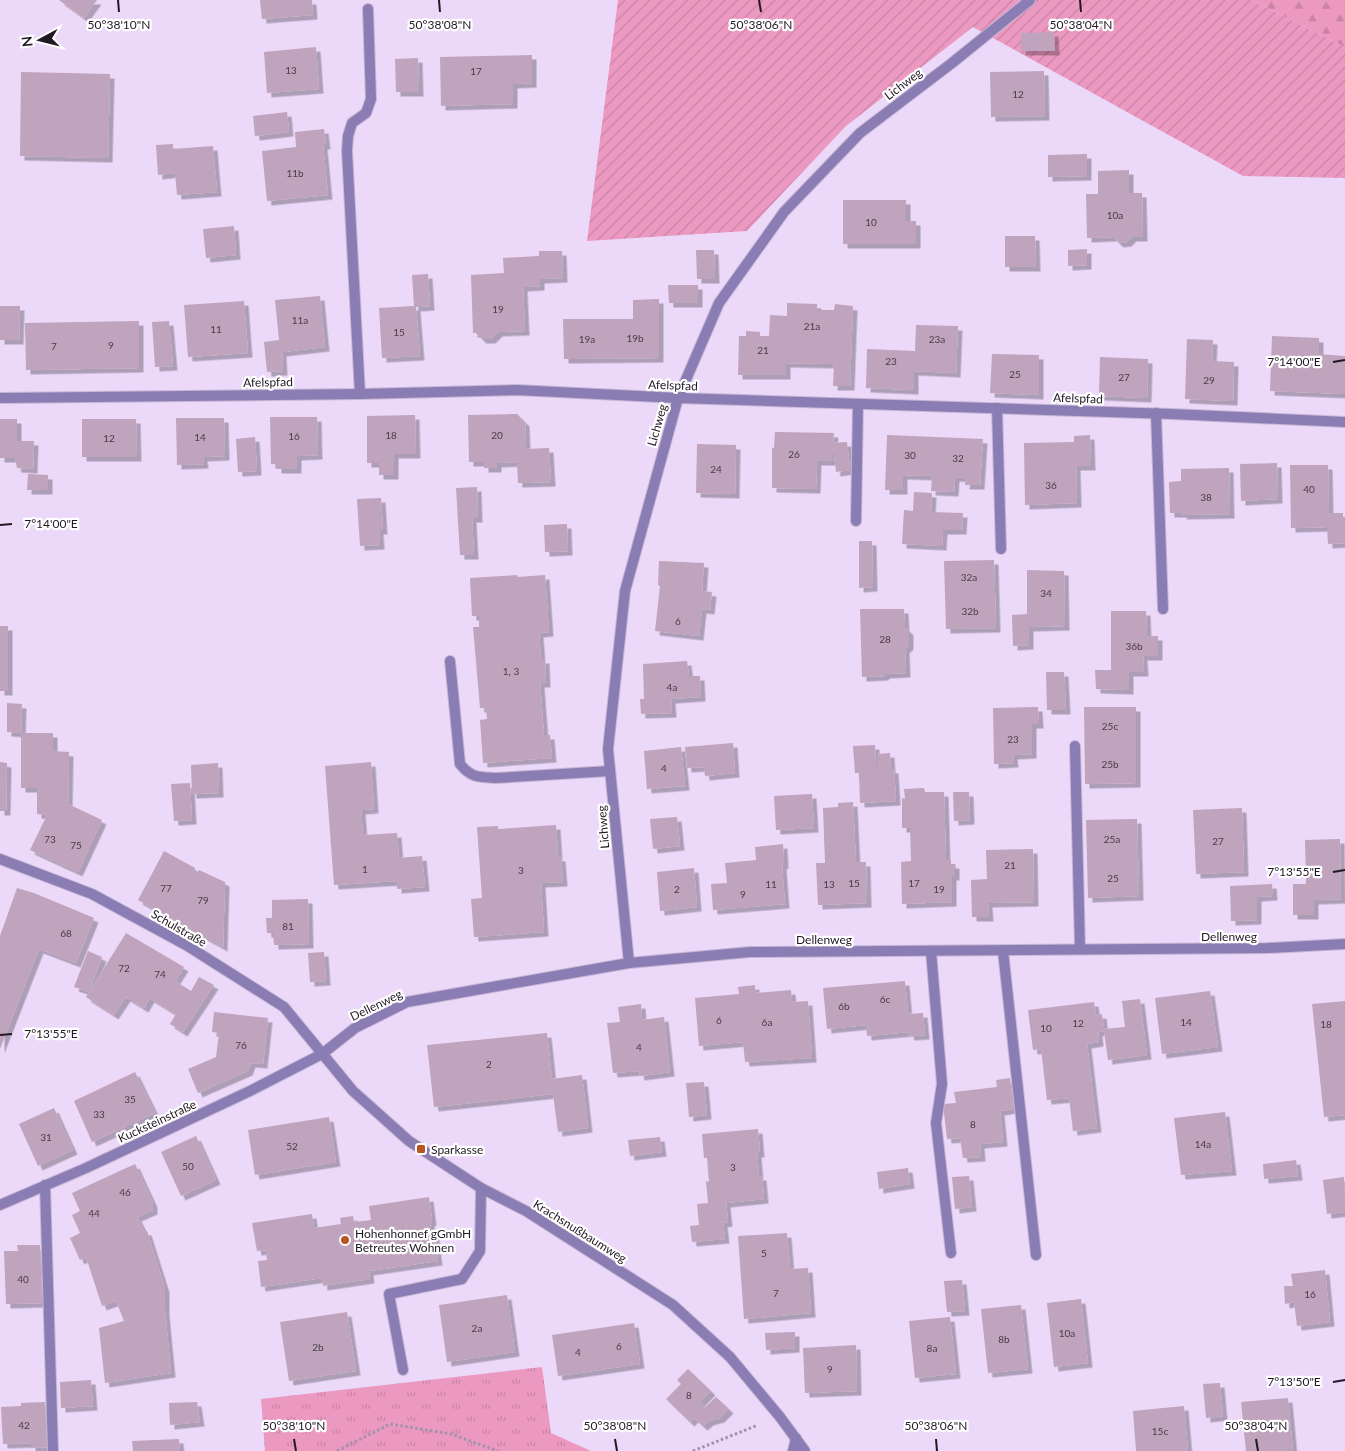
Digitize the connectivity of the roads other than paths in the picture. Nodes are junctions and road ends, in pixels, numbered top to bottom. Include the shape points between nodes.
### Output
1 (1030, 0) edge
2 (368, 9) dead end
3 (360, 394) junction
4 (0, 398) edge
5 (678, 398) junction
6 (858, 404) junction
7 (998, 408) junction
8 (1156, 413) junction
9 (1345, 422) edge
10 (856, 521) dead end
11 (1001, 549) dead end
12 (1163, 609) dead end
13 (450, 661) dead end
14 (1075, 746) dead end
15 (610, 771) junction
16 (0, 859) edge
17 (1345, 944) edge
18 (1080, 949) junction
19 (931, 951) junction
20 (1003, 951) junction
21 (629, 963) junction
22 (322, 1054) junction
23 (45, 1185) junction
24 (481, 1188) junction
25 (0, 1205) edge
26 (951, 1253) dead end
27 (1036, 1255) dead end
28 (403, 1370) dead end
29 (796, 1438) junction
30 (53, 1451) edge
31 (793, 1451) edge
32 (806, 1451) edge

1 - 5 street, Lichweg via 860,133 784,212 719,303
2 - 3 street via 371,99 366,113 352,123 347,151
3 - 4 street, Afelspfad
3 - 5 street, Afelspfad via 517,390
5 - 6 street, Afelspfad
5 - 15 street, Lichweg via 625,591 608,749
6 - 7 street, Afelspfad
6 - 10 street
7 - 8 street, Afelspfad
7 - 11 street
8 - 9 street, Afelspfad
8 - 12 street
13 - 15 street via 460,764 467,773 496,778
14 - 18 street
15 - 21 street, Lichweg
16 - 22 street, Schulstraße via 92,894 186,946 284,1007
17 - 18 street, Dellenweg via 1268,948
18 - 20 street, Dellenweg
19 - 20 street, Dellenweg
19 - 21 street, Dellenweg via 750,952
19 - 26 street via 942,1084 936,1123
20 - 27 street
21 - 22 street, Dellenweg via 407,1002 355,1028
22 - 23 street, Kucksteinstraße via 250,1091
22 - 24 street, Krachsnußbaumweg via 353,1091 409,1141
23 - 25 street, Kucksteinstraße
23 - 30 street
24 - 28 street via 480,1251 462,1279 389,1294
24 - 29 street, Krachsnußbaumweg via 526,1211 673,1305 730,1357
29 - 31 street
29 - 32 street, Krachsnußbaumweg

